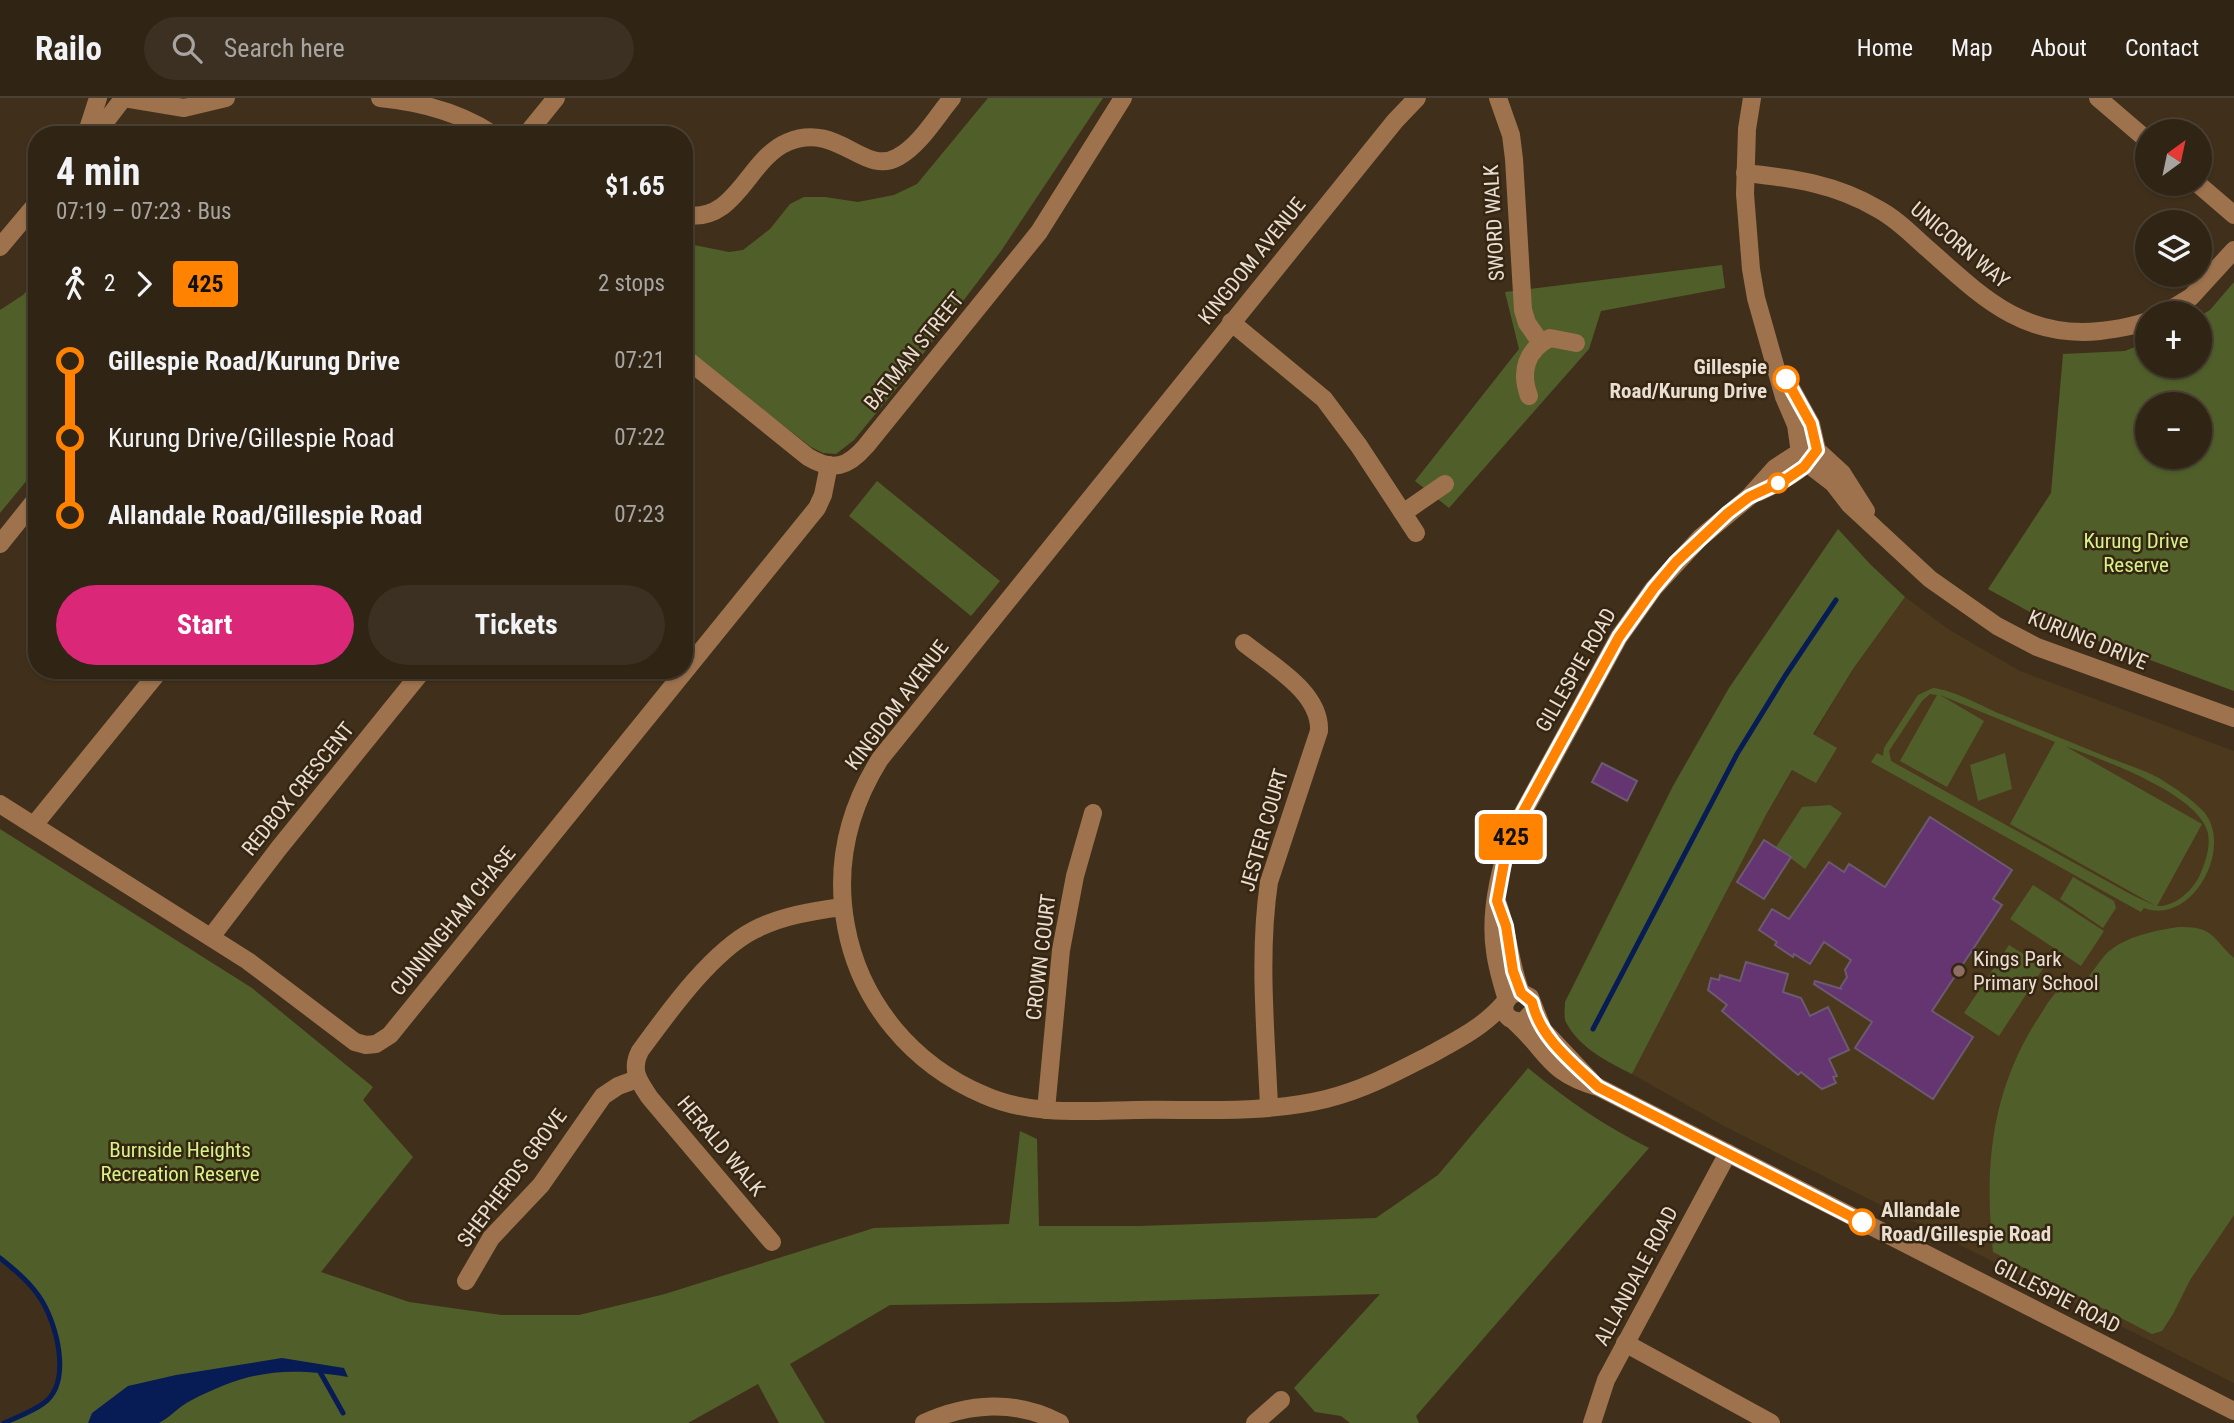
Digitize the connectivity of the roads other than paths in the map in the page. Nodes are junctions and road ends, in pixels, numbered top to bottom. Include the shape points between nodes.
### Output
1 (98, 98) edge
2 (181, 98) edge
3 (226, 98) edge
4 (381, 98) edge
5 (556, 98) edge
6 (952, 98) edge
7 (1123, 98) edge
8 (1417, 98) edge
9 (1499, 98) edge
10 (1752, 98) edge
11 (2098, 98) edge
12 (124, 99) edge
13 (201, 106) junction
14 (89, 126) edge
15 (102, 126) edge
16 (479, 126) edge
17 (533, 126) edge
18 (2135, 130) edge
19 (1745, 173) junction
20 (2212, 196) edge
21 (28, 214) edge
22 (693, 215) edge
23 (2234, 215) edge
24 (0, 247) edge
25 (2234, 250) edge
26 (2184, 301) edge
27 (1231, 322) junction
28 (2135, 326) edge
29 (1541, 343) junction
30 (1576, 343) dead end
31 (693, 364) edge
32 (1529, 396) dead end
33 (1808, 455) junction
34 (829, 466) junction
35 (1445, 484) dead end
36 (28, 509) edge
37 (1403, 513) junction
38 (1416, 533) dead end
39 (0, 544) edge
40 (1244, 643) dead end
41 (693, 661) edge
42 (153, 679) edge
43 (416, 679) edge
44 (679, 679) edge
45 (2234, 718) edge
46 (0, 804) edge
47 (1093, 813) dead end
48 (34, 825) junction
49 (842, 907) junction
50 (211, 937) junction
51 (1511, 998) junction
52 (1533, 1011) junction
53 (1514, 1021) junction
54 (1475, 1031) junction
55 (636, 1079) junction
56 (1598, 1087) junction
57 (1269, 1107) junction
58 (1046, 1110) junction
59 (1728, 1153) junction
60 (772, 1242) dead end
61 (466, 1281) dead end
62 (1625, 1343) junction
63 (1281, 1400) dead end
64 (2234, 1411) edge
65 (924, 1423) edge
66 (1060, 1423) edge
67 (1255, 1423) edge
68 (1592, 1423) edge
69 (1770, 1423) edge

1 - 14 street
2 - 13 street
3 - 13 street
4 - 16 street via 429,106
5 - 17 street
6 - 22 street via 894,160 868,160 828,138 799,138 774,149 722,208
7 - 34 street, BATMAN STREET via 1039,232 855,458
8 - 27 street, KINGDOM AVENUE
9 - 29 street, SWORD WALK via 1514,159 1522,310
10 - 19 street
11 - 18 street
12 - 13 street via 184,108
12 - 15 street
19 - 28 street, UNICORN WAY via 1833,187 1880,209 1985,299 2024,321 2067,332
19 - 33 street via 1745,213 1756,298 1784,397
20 - 23 street
21 - 24 street
25 - 26 street
27 - 37 street via 1324,399
27 - 49 street, KINGDOM AVENUE via 880,759 849,825
29 - 30 street via 1550,338
29 - 32 street via 1532,351 1524,373
31 - 34 street via 808,457
33 - 45 street, KURUNG DRIVE via 1850,483 1874,526 1930,579 1973,611 2068,659
33 - 51 street, GILLESPIE ROAD via 1775,468 1676,562 1619,637 1513,831 1500,874 1493,924 1495,951
34 - 41 street, CUNNINGHAM CHASE via 817,508
35 - 37 street
36 - 39 street
37 - 38 street
40 - 57 street, JESTER COURT via 1306,694 1319,720 1265,908
42 - 48 street
43 - 50 street, REDBOX CRESCENT
44 - 50 street, CUNNINGHAM CHASE via 383,1041 366,1045 346,1037 274,979
46 - 48 street, CUNNINGHAM CHASE
47 - 58 street, CROWN COURT via 1061,950
48 - 50 street, CUNNINGHAM CHASE
49 - 55 street via 777,921 736,942 704,972 640,1051 634,1066
49 - 58 street, KINGDOM AVENUE via 848,940 865,985 909,1046 944,1075 986,1097
51 - 52 street via 1530,997
51 - 53 street via 1504,1011
51 - 54 street, KINGDOM AVENUE
52 - 53 street via 1528,1019
52 - 56 street, GILLESPIE ROAD via 1543,1030
53 - 54 street, KINGDOM AVENUE
53 - 56 street, GILLESPIE ROAD via 1550,1063 1577,1081
54 - 57 street, KINGDOM AVENUE via 1376,1083 1324,1100
55 - 60 street, HERALD WALK
55 - 61 street, SHEPHERDS GROVE via 603,1096 541,1185 491,1238
56 - 59 street, GILLESPIE ROAD
57 - 58 street, KINGDOM AVENUE
59 - 62 street, ALLANDALE ROAD
59 - 64 street, GILLESPIE ROAD
62 - 68 street, ALLANDALE ROAD
62 - 69 street
63 - 67 street
65 - 66 street via 956,1410 997,1406 1017,1407

